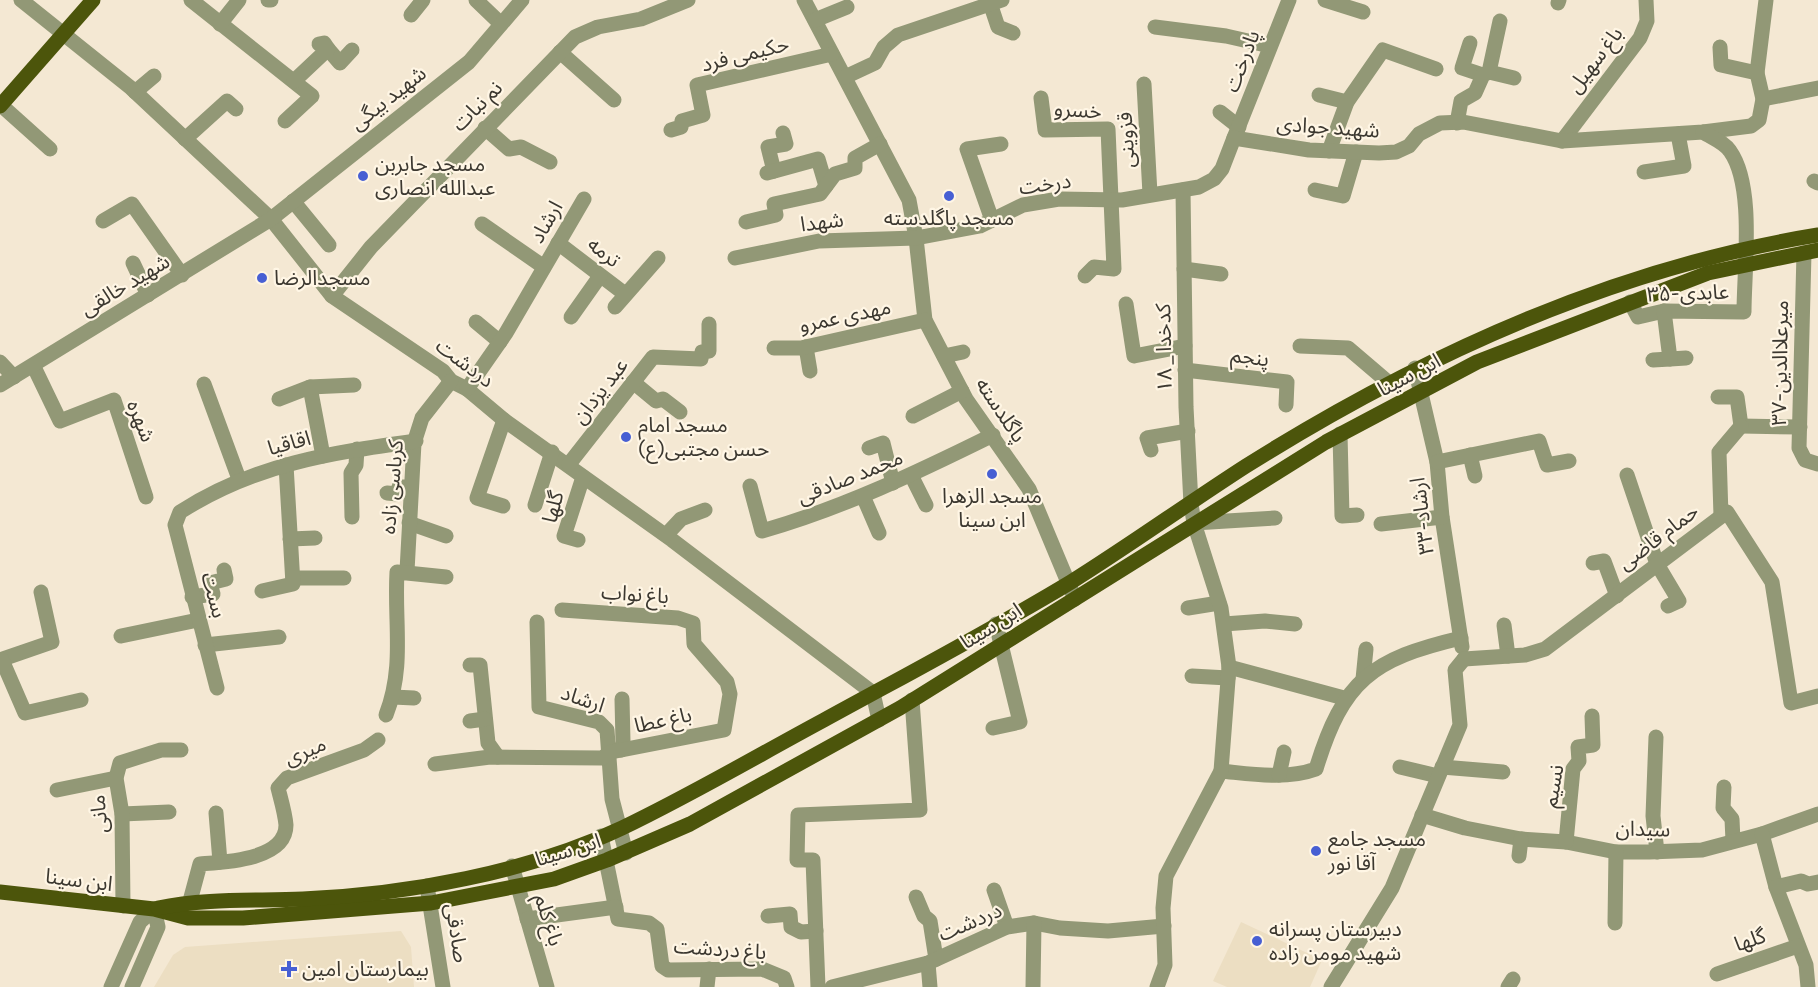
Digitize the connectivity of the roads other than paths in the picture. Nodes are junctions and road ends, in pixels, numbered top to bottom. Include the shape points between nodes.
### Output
1 (21, 0) edge
2 (93, 0) edge
3 (191, 0) edge
4 (239, 0) edge
5 (423, 0) edge
6 (476, 0) edge
7 (522, 0) edge
8 (688, 0) edge
9 (804, 0) edge
10 (1289, 0) edge
11 (1325, 0) edge
12 (1766, 0) edge
13 (994, 1) edge
14 (1651, 4) edge
15 (847, 7) dead end
16 (1363, 12) dead end
17 (411, 15) dead end
18 (815, 20) junction
19 (1500, 21) dead end
20 (220, 24) junction
21 (501, 24) junction
22 (1155, 27) dead end
23 (1013, 33) dead end
24 (63, 34) junction
25 (1470, 43) dead end
26 (1270, 46) junction
27 (1720, 47) dead end
28 (352, 50) dead end
29 (560, 52) junction
30 (832, 54) junction
31 (1436, 69) dead end
32 (1757, 73) junction
33 (1486, 74) junction
34 (154, 76) dead end
35 (845, 77) junction
36 (1514, 78) dead end
37 (294, 81) junction
38 (1144, 84) dead end
39 (1818, 88) edge
40 (135, 92) junction
41 (1319, 95) dead end
42 (1041, 98) dead end
43 (1763, 99) junction
44 (614, 100) dead end
45 (1347, 102) junction
46 (1, 106) edge
47 (236, 109) dead end
48 (1220, 112) dead end
49 (285, 120) dead end
50 (1457, 123) junction
51 (485, 128) junction
52 (671, 130) dead end
53 (1703, 132) junction
54 (783, 133) dead end
55 (1237, 133) junction
56 (1678, 134) junction
57 (185, 139) junction
58 (1562, 141) junction
59 (880, 144) junction
60 (1001, 144) dead end
61 (50, 149) dead end
62 (1329, 151) junction
63 (1356, 152) junction
64 (550, 162) dead end
65 (1644, 172) dead end
66 (826, 186) junction
67 (1183, 190) junction
68 (1315, 190) dead end
69 (1150, 194) junction
70 (584, 199) dead end
71 (1112, 200) junction
72 (293, 201) junction
73 (271, 219) junction
74 (992, 220) junction
75 (104, 221) dead end
76 (746, 222) dead end
77 (482, 224) dead end
78 (1818, 236) edge
79 (916, 238) junction
80 (558, 243) junction
81 (329, 245) dead end
82 (1811, 252) edge
83 (658, 258) dead end
84 (735, 258) dead end
85 (1744, 258) junction
86 (133, 263) dead end
87 (544, 267) junction
88 (1184, 269) junction
89 (1221, 274) dead end
90 (182, 275) junction
91 (600, 276) junction
92 (1085, 276) dead end
93 (1619, 285) junction
94 (624, 294) junction
95 (1811, 294) edge
96 (148, 296) junction
97 (332, 296) junction
98 (1630, 302) junction
99 (1126, 304) dead end
100 (615, 307) dead end
101 (1664, 310) junction
102 (571, 317) dead end
103 (925, 320) junction
104 (476, 322) dead end
105 (709, 324) dead end
106 (1802, 339) junction
107 (500, 342) junction
108 (1185, 345) junction
109 (1300, 345) dead end
110 (1818, 345) edge
111 (806, 347) junction
112 (774, 348) dead end
113 (963, 352) dead end
114 (944, 356) junction
115 (1686, 358) dead end
116 (1670, 359) junction
117 (1653, 360) dead end
118 (0, 362) edge
119 (34, 367) junction
120 (1415, 368) junction
121 (1185, 370) junction
122 (810, 371) dead end
123 (14, 377) junction
124 (451, 381) junction
125 (633, 382) junction
126 (1389, 383) junction
127 (204, 384) dead end
128 (0, 385) edge
129 (354, 385) dead end
130 (309, 387) junction
131 (467, 389) junction
132 (962, 391) junction
133 (1422, 392) junction
134 (1718, 397) dead end
135 (279, 399) dead end
136 (1286, 405) dead end
137 (680, 412) dead end
138 (913, 416) dead end
139 (504, 420) junction
140 (1741, 426) junction
141 (1800, 427) junction
142 (1188, 431) junction
143 (1340, 434) junction
144 (993, 435) junction
145 (416, 441) junction
146 (869, 448) dead end
147 (357, 449) junction
148 (1151, 450) dead end
149 (552, 452) junction
150 (1470, 455) junction
151 (323, 456) junction
152 (1569, 461) dead end
153 (1437, 462) junction
154 (569, 464) junction
155 (1818, 464) edge
156 (286, 465) junction
157 (911, 475) junction
158 (1627, 475) dead end
159 (1475, 476) dead end
160 (583, 477) junction
161 (239, 479) junction
162 (893, 483) junction
163 (750, 486) dead end
164 (411, 487) junction
165 (387, 493) dead end
166 (863, 496) junction
167 (146, 497) dead end
168 (1191, 504) junction
169 (535, 505) dead end
170 (926, 505) dead end
171 (503, 506) dead end
172 (705, 510) dead end
173 (180, 512) joint
174 (1357, 515) dead end
175 (1721, 516) junction
176 (1442, 517) junction
177 (352, 518) dead end
178 (1275, 518) dead end
179 (409, 523) junction
180 (1194, 523) junction
181 (1381, 524) dead end
182 (879, 533) dead end
183 (666, 535) junction
184 (446, 536) dead end
185 (290, 538) junction
186 (315, 538) dead end
187 (578, 540) dead end
188 (1593, 563) dead end
189 (1657, 564) junction
190 (224, 570) dead end
191 (287, 570) junction
192 (406, 571) junction
193 (446, 577) dead end
194 (344, 578) dead end
195 (1069, 583) junction
196 (262, 591) dead end
197 (41, 592) dead end
198 (1617, 596) junction
199 (192, 597) junction
200 (1074, 598) junction
201 (1219, 603) junction
202 (1668, 606) dead end
203 (1188, 608) dead end
204 (562, 610) dead end
205 (198, 620) junction
206 (537, 622) dead end
207 (996, 624) junction
208 (1224, 624) junction
209 (1295, 624) dead end
210 (1504, 625) dead end
211 (121, 636) dead end
212 (279, 637) dead end
213 (1461, 638) junction
214 (1003, 644) junction
215 (205, 645) junction
216 (1366, 649) dead end
217 (1508, 656) junction
218 (1464, 659) junction
219 (1, 660) edge
220 (470, 665) dead end
221 (1229, 673) junction
222 (1192, 676) dead end
223 (1363, 679) junction
224 (217, 688) dead end
225 (873, 693) junction
226 (1818, 696) edge
227 (393, 697) junction
228 (414, 698) dead end
229 (1344, 698) junction
230 (622, 699) dead end
231 (81, 700) dead end
232 (912, 700) junction
233 (386, 715) dead end
234 (1592, 716) dead end
235 (485, 719) junction
236 (879, 720) junction
237 (470, 721) dead end
238 (993, 728) dead end
239 (724, 730) joint
240 (1656, 737) dead end
241 (378, 740) dead end
242 (181, 750) dead end
243 (616, 751) junction
244 (1284, 752) dead end
245 (498, 757) junction
246 (435, 764) dead end
247 (1400, 766) dead end
248 (1221, 771) junction
249 (1440, 772) junction
250 (1503, 772) dead end
251 (1279, 775) junction
252 (116, 778) junction
253 (1724, 787) dead end
254 (57, 790) dead end
255 (169, 812) dead end
256 (216, 813) dead end
257 (122, 814) junction
258 (1818, 814) edge
259 (1422, 815) junction
260 (620, 829) junction
261 (1762, 834) junction
262 (601, 836) junction
263 (1521, 839) junction
264 (1733, 841) junction
265 (1566, 842) junction
266 (1616, 852) junction
267 (1657, 852) junction
268 (626, 853) junction
269 (1519, 856) dead end
270 (607, 860) junction
271 (220, 862) junction
272 (512, 866) junction
273 (1818, 882) edge
274 (427, 886) junction
275 (517, 886) junction
276 (1776, 887) junction
277 (994, 890) dead end
278 (0, 892) edge
279 (916, 897) dead end
280 (190, 901) junction
281 (431, 903) junction
282 (123, 906) junction
283 (616, 907) junction
284 (154, 909) junction
285 (768, 916) dead end
286 (527, 919) junction
287 (1034, 923) junction
288 (1615, 923) dead end
289 (1164, 926) junction
290 (1007, 927) junction
291 (816, 931) junction
292 (1798, 946) junction
293 (932, 961) junction
294 (709, 969) junction
295 (1717, 974) dead end
296 (1811, 983) edge
297 (111, 987) edge
298 (132, 987) edge
299 (443, 987) edge
300 (547, 987) edge
301 (707, 987) edge
302 (787, 987) edge
303 (818, 987) edge
304 (832, 987) edge
305 (930, 987) edge
306 (1034, 987) edge
307 (1157, 987) edge
308 (1331, 987) edge

1 - 24 street, دردشت
2 - 24 main road
3 - 20 street
4 - 20 street
5 - 17 street
6 - 21 street
7 - 21 street, شهید بیگی
8 - 29 street, نم نبات via 641,19 598,27 575,37
9 - 18 street
10 - 26 street, پادرخت
11 - 16 street
12 - 32 street
13 - 23 street via 998,27
13 - 35 street via 898,34 875,63
14 - 58 street, باغ سهیل via 1640,38
15 - 18 street
18 - 30 street
19 - 33 street
20 - 37 street
21 - 72 street, شهید بیگی via 469,62
22 - 26 street
24 - 40 street, دردشت
24 - 46 main road
25 - 33 street via 1462,68
26 - 55 street, پادرخت
27 - 32 street via 1721,66
28 - 37 street via 340,63 323,46
29 - 44 street
29 - 51 street, نم نبات
30 - 35 street
30 - 52 street, حکیمی فرد via 697,85 703,115 682,120 681,128
31 - 45 street via 1383,50
32 - 43 street
33 - 36 street
33 - 50 street via 1475,93 1461,101
34 - 40 street
35 - 59 street
37 - 49 street via 312,96
38 - 69 street, قزوینی
39 - 43 street
40 - 57 street, دردشت
41 - 45 street
42 - 71 street, خسرو via 1045,130 1108,129
43 - 53 street, شهید جوادی via 1760,120 1755,124
45 - 62 street
46 - 61 street
47 - 57 street via 227,101
48 - 55 street
50 - 58 street, شهید جوادی
50 - 63 street, شهید جوادی via 1440,123 1396,152
51 - 64 street via 509,149 521,147
51 - 97 street, نم نبات via 371,247
53 - 56 street, شهید جوادی
53 - 85 street via 1729,150 1742,174
54 - 66 street via 786,144 768,147 770,172 818,159
55 - 62 street, شهید جوادی
55 - 67 street via 1214,180
56 - 58 street, شهید جوادی
56 - 65 street via 1684,166
57 - 73 street, دردشت
59 - 66 street via 855,158 855,168 835,174
59 - 79 street via 909,200
60 - 74 street via 967,149
62 - 63 street, شهید جوادی
63 - 68 street via 1343,196
66 - 76 street via 820,194 774,204 776,215
67 - 69 street, درخت
67 - 88 street, ۱۸ _ کدخدا
69 - 71 street, درخت
70 - 80 street, ارشاد
71 - 74 street, درخت via 1059,199 1023,205
71 - 92 street via 1114,269 1094,267
72 - 73 street, شهید بیگی
72 - 81 street
73 - 90 street, شهید خالقی
73 - 97 street, دردشت
74 - 79 street, درخت via 980,226
75 - 90 street via 132,204
77 - 87 street
78 - 85 main road, ابن سینا
79 - 84 street, شهدا via 819,241
79 - 103 street, پاگلدسته
80 - 87 street, ارشاد
80 - 91 street, ترمه
82 - 85 main road, ابن سینا
82 - 95 street, ۳۷-میرعلاالدین
83 - 94 street
85 - 93 main road, ابن سینا via 1699,260
85 - 98 main road, ابن سینا
85 - 101 street, ۳۵-عابدی via 1744,312
86 - 96 street
87 - 107 street, ارشاد
88 - 89 street
88 - 108 street, ۱۸ _ کدخدا
90 - 96 street, شهید خالقی
91 - 94 street, ترمه
91 - 102 street
93 - 98 main road
93 - 120 main road, ابن سینا via 1572,300
94 - 100 street
95 - 106 street, ۳۷-میرعلاالدین
96 - 119 street, شهید خالقی
97 - 124 street, دردشت via 443,371
98 - 101 street, ۳۵-عابدی via 1638,317
98 - 133 main road, ابن سینا via 1477,362
99 - 108 street via 1134,356
101 - 116 street
103 - 111 street, مهدی عمرو
103 - 114 street, پاگلدسته
104 - 107 street
105 - 125 street, عبد یزدان via 709,351 702,352 701,359 653,357
106 - 110 street
106 - 141 street, ۳۷-میرعلاالدین
107 - 131 street, ارشاد
108 - 121 street, ۱۸ _ کدخدا
109 - 126 street via 1348,348
111 - 112 street, مهدی عمرو
111 - 122 street
113 - 114 street
114 - 132 street, پاگلدسته
115 - 116 street
116 - 117 street
118 - 123 street
119 - 123 street, شهید خالقی
119 - 167 street, شهره via 60,421 114,400
120 - 126 main road, ابن سینا
120 - 133 street, ۳۳-ارشاد
121 - 136 street, پنجم via 1287,382
121 - 142 street, ۱۸ _ کدخدا
123 - 128 street, شهید خالقی
124 - 131 street, دردشت
124 - 145 street, کرباسی زاده via 422,418
125 - 137 street via 657,404 663,399
125 - 154 street, عبد یزدان
126 - 168 main road, ابن سینا via 1246,466
127 - 161 street
129 - 130 street
130 - 135 street
130 - 151 street
131 - 139 street, دردشت
132 - 138 street
132 - 144 street, پاگلدسته
133 - 143 main road, ابن سینا
133 - 153 street, ۳۳-ارشاد
134 - 140 street via 1737,397
139 - 149 street, دردشت
139 - 171 street via 477,498
140 - 141 street
140 - 175 street via 1719,452
141 - 155 street, ۳۷-میرعلاالدین via 1799,448 1805,460
142 - 148 street via 1147,438
142 - 168 street, ۱۸ _ کدخدا
143 - 174 street via 1342,516
143 - 180 main road, ابن سینا
144 - 157 street, محمد صادقی
144 - 195 street, پاگلدسته via 1029,489
145 - 147 street, اقاقیا
145 - 164 street, کرباسی زاده
146 - 162 street via 883,443
147 - 151 street, اقاقیا
147 - 177 street via 351,473
149 - 154 street, دردشت
149 - 169 street
150 - 152 street via 1539,441 1547,465
150 - 153 street
150 - 159 street
151 - 156 street, اقاقیا
153 - 176 street, ۳۳-ارشاد
154 - 160 street, دردشت
156 - 161 street, اقاقیا
156 - 185 street
157 - 162 street, محمد صادقی
157 - 170 street
158 - 189 street
160 - 183 street, دردشت
160 - 187 street, گلها via 564,536
161 - 173 street, اقاقیا
162 - 166 street, محمد صادقی
163 - 166 street, محمد صادقی via 762,531 816,516
164 - 165 street via 399,487 398,494
164 - 179 street, کرباسی زاده
166 - 182 street
168 - 180 street, ۱۸ _ کدخدا
168 - 195 main road, ابن سینا
172 - 183 street via 681,519
173 - 199 street, بست via 175,525
175 - 189 street, حمام قاضی
175 - 226 street, حمام قاضی via 1727,512 1772,582 1791,703
176 - 181 street
176 - 213 street, ۳۳-ارشاد
178 - 180 street
179 - 184 street
179 - 192 street, کرباسی زاده
180 - 200 main road, ابن سینا
180 - 201 street, ۱۸ _ کدخدا
183 - 225 street, دردشت
185 - 186 street
185 - 191 street
188 - 198 street via 1604,561
189 - 198 street, حمام قاضی
189 - 202 street via 1679,601
190 - 199 street via 226,579 210,583 213,594
191 - 194 street
191 - 196 street via 293,584
192 - 193 street
192 - 227 street, کرباسی زاده via 397,572 400,648
195 - 200 street, پاگلدسته
195 - 207 main road, ابن سینا
197 - 219 street via 52,642
198 - 217 street, حمام قاضی via 1545,649
199 - 205 street, بست
200 - 214 main road, ابن سینا
201 - 203 street
201 - 208 street, ۱۸ _ کدخدا
204 - 239 street, باغ نواب via 678,618 693,623 694,644 728,682
205 - 211 street
205 - 215 street, بست
206 - 243 street, ارشاد via 532,706 598,722 607,730
207 - 214 street
207 - 225 main road, ابن سینا
208 - 209 street
208 - 221 street, ۱۸ _ کدخدا
210 - 217 street
212 - 215 street
213 - 218 street, ۳۳-ارشاد
213 - 223 street via 1413,650
214 - 232 main road, ابن سینا
214 - 238 street via 1020,722
215 - 224 street, بست
216 - 223 street
217 - 218 street, حمام قاضی
218 - 249 street via 1455,670 1460,725
219 - 231 street via 25,713
220 - 235 street via 480,665
221 - 222 street
221 - 229 street
221 - 248 street, ۱۸ _ کدخدا
223 - 229 street
225 - 236 street
225 - 260 main road, ابن سینا
227 - 228 street
227 - 233 street
229 - 251 street via 1316,769 1301,775
230 - 243 street via 623,742
232 - 236 main road, ابن سینا
232 - 291 street via 920,810 798,815 797,860 813,860
234 - 265 street, نسیم via 1593,746 1578,747 1579,761 1573,768
235 - 237 street
235 - 245 street via 488,744
236 - 268 main road, ابن سینا via 690,824
239 - 243 street, باغ عطا
240 - 267 street via 1653,816
241 - 271 street, میری via 364,750 287,778 279,788 286,826 280,840 256,858
242 - 252 street via 161,750 120,763
243 - 245 street, باغ عطا via 602,758
243 - 260 street, ارشاد via 609,763
244 - 251 street
245 - 246 street, باغ عطا
247 - 249 street
248 - 251 street
248 - 289 street via 1166,876
249 - 250 street
249 - 259 street
252 - 254 street, مانی
252 - 257 street, مانی
253 - 264 street via 1723,808 1732,819
255 - 257 street
256 - 271 street
257 - 282 street, مانی
258 - 261 street, سیدان
259 - 263 street, سیدان via 1463,835
259 - 308 street via 1392,888
260 - 262 main road, ابن سینا
260 - 268 street, ارشاد
261 - 264 street, سیدان
261 - 276 street
262 - 270 street
262 - 272 main road, ابن سینا via 549,857
263 - 265 street, سیدان
263 - 269 street
264 - 267 street, سیدان via 1710,853
265 - 266 street, سیدان
266 - 267 street, سیدان
266 - 288 street
268 - 270 main road, ابن سینا
270 - 275 main road, ابن سینا via 554,879
270 - 283 street
271 - 280 street, میری via 200,864
272 - 274 main road, ابن سینا
272 - 275 street, باغ کلم
273 - 276 street via 1801,881
274 - 280 main road, ابن سینا via 307,899
274 - 281 street, صادقی
275 - 281 main road, ابن سینا
275 - 286 street, باغ کلم
276 - 292 street
277 - 290 street
278 - 282 main road, ابن سینا
279 - 293 street via 924,916
280 - 284 main road, ابن سینا
281 - 284 main road, ابن سینا via 243,918 188,918
281 - 299 street, صادقی
282 - 284 main road, ابن سینا
283 - 286 street
283 - 294 street, باغ دردشت via 618,919 650,923 657,929 662,966 668,970
284 - 297 street via 140,922
284 - 298 street via 158,927
285 - 291 street via 790,914 791,927 801,932
286 - 300 street, باغ کلم
287 - 289 street, دردشت via 1108,931
287 - 290 street, دردشت
287 - 306 street
289 - 307 street via 1165,964
290 - 293 street, دردشت
291 - 303 street
292 - 295 street, گلها
292 - 296 street
293 - 304 street, دردشت
293 - 305 street
294 - 301 street
294 - 302 street, باغ دردشت via 762,969 784,978

